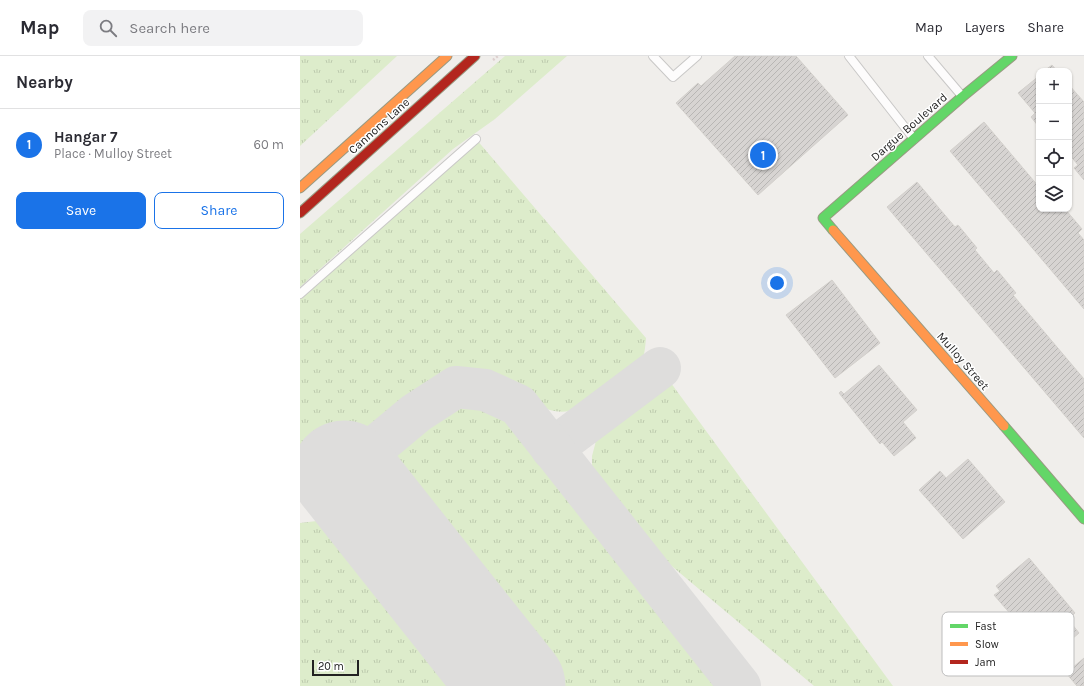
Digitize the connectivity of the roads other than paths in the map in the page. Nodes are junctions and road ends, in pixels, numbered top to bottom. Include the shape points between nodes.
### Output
1 (447, 56) edge
2 (475, 56) edge
3 (653, 56) edge
4 (698, 56) edge
5 (849, 56) edge
6 (928, 56) edge
7 (1012, 56) edge
8 (962, 97) junction
9 (476, 139) dead end
10 (915, 139) junction
11 (300, 188) edge
12 (300, 213) edge
13 (823, 218) joint
14 (300, 294) edge
15 (1084, 519) edge

1 - 11 street, Cannons Lane
2 - 12 street, Cannons Lane
3 - 4 lane via 673,77
5 - 10 lane
6 - 8 lane
7 - 8 street, Dargue Boulevard
8 - 10 street, Dargue Boulevard
9 - 14 lane
10 - 13 street, Dargue Boulevard
13 - 15 street, Mulloy Street

